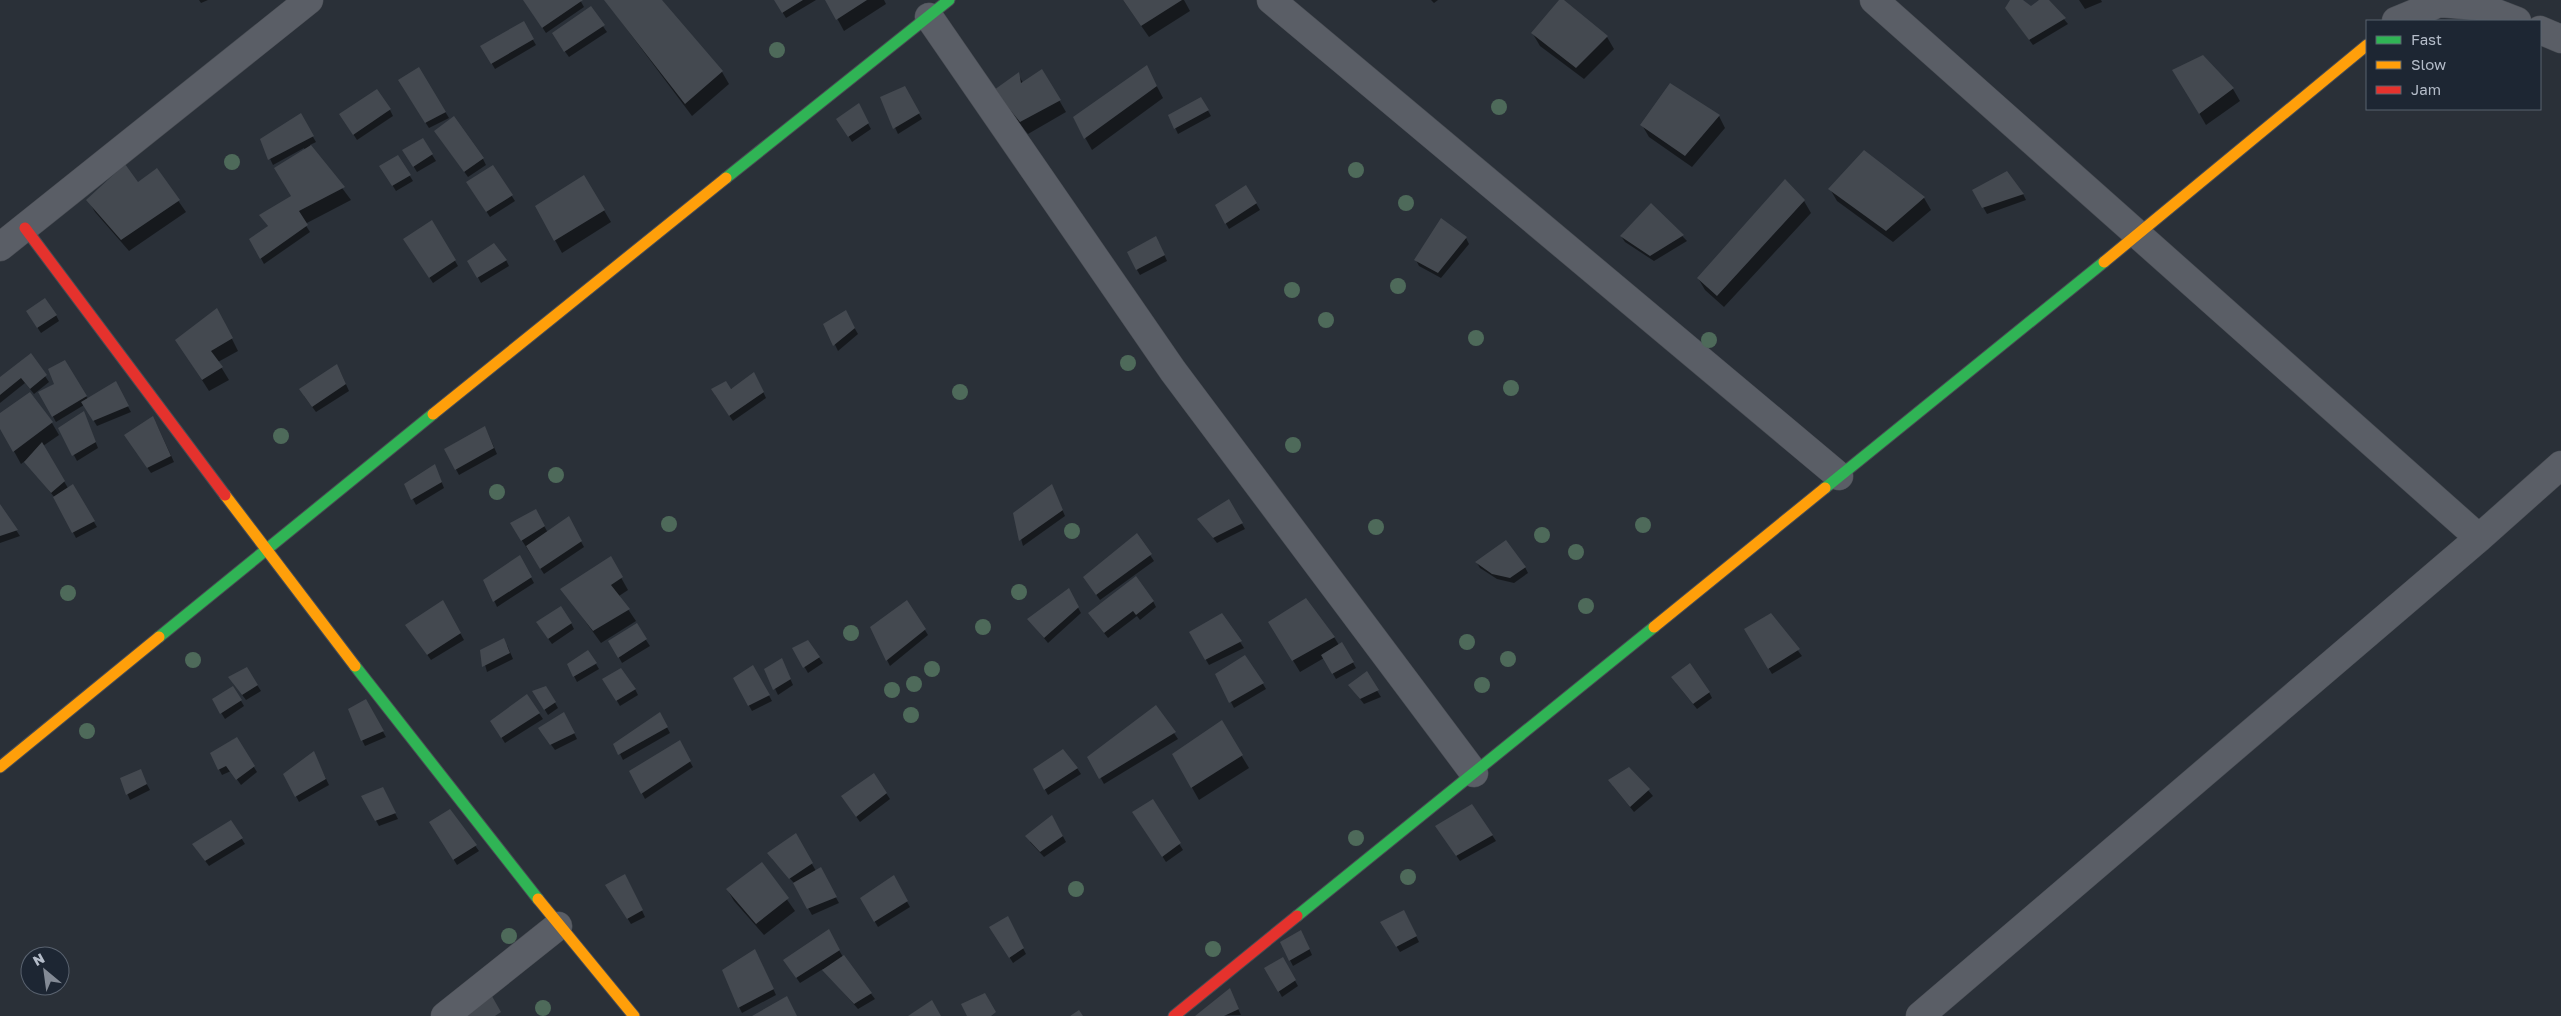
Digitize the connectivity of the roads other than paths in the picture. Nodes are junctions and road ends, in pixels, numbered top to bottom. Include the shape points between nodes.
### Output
1 (309, 0) edge
2 (1271, 0) edge
3 (1874, 0) edge
4 (940, 9) edge
5 (2398, 20) edge
6 (2514, 20) edge
7 (2541, 30) edge
8 (2561, 38) edge
9 (2366, 46) edge
10 (25, 228) junction
11 (2138, 234) junction
12 (0, 247) edge
13 (2561, 465) edge
14 (1839, 476) junction
15 (2479, 538) junction
16 (266, 550) junction
17 (0, 767) edge
18 (1474, 773) junction
19 (558, 926) junction
20 (445, 1016) edge
21 (634, 1016) edge
22 (1174, 1016) edge
23 (1920, 1016) edge

1 - 10 street
2 - 14 street
3 - 11 street
4 - 16 street via 558,312
4 - 18 street via 1173,371
5 - 6 street via 2439,3 2478,6
7 - 8 street
9 - 11 street
10 - 12 street
10 - 16 street
11 - 14 street
11 - 15 street
13 - 15 street
14 - 18 street
15 - 23 street
16 - 17 street
16 - 19 street
18 - 22 street
19 - 20 street
19 - 21 street

